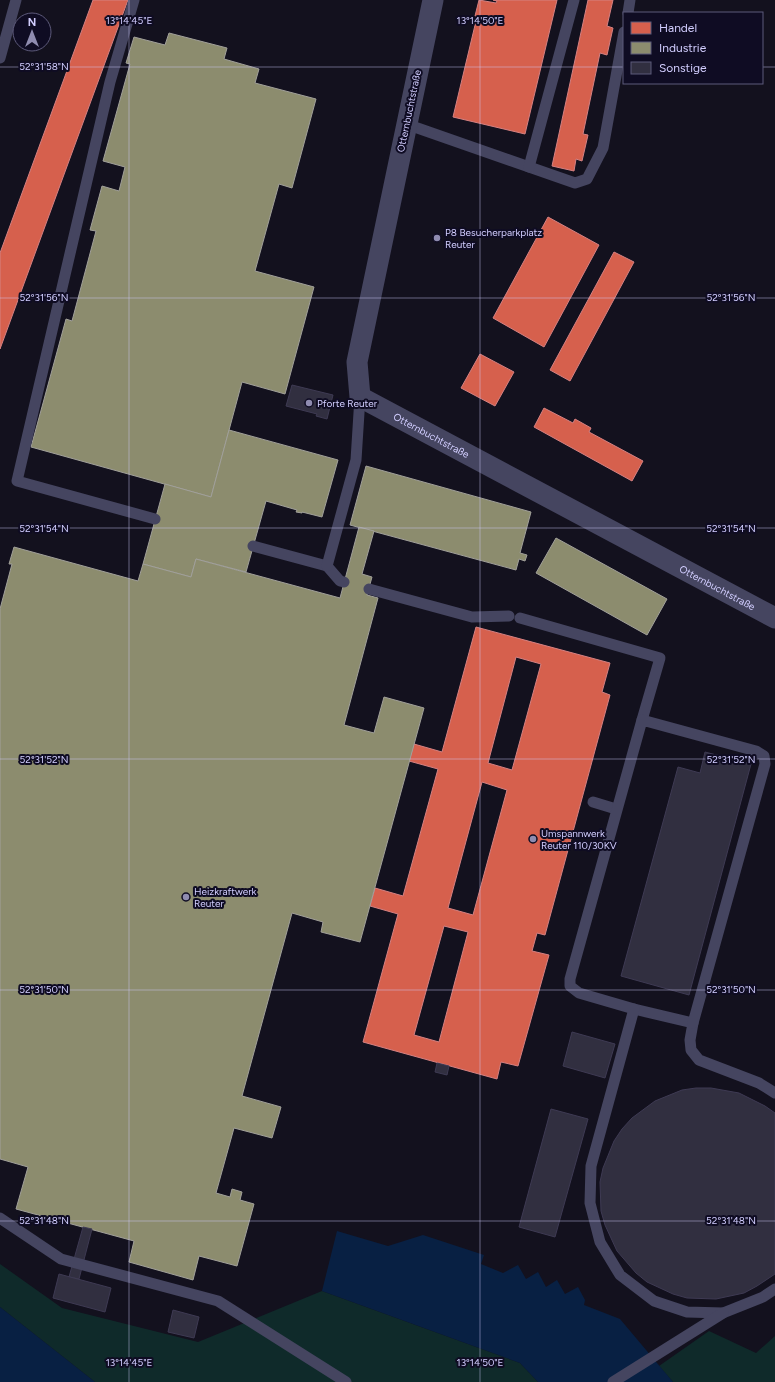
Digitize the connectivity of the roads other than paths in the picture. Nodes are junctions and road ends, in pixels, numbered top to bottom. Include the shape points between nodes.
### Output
1 (16, 0) edge
2 (134, 0) edge
3 (433, 0) edge
4 (574, 0) edge
5 (630, 0) edge
6 (628, 12) edge
7 (623, 37) edge
8 (0, 58) edge
9 (406, 124) junction
10 (529, 167) junction
11 (360, 396) junction
12 (155, 519) dead end
13 (253, 546) dead end
14 (327, 566) junction
15 (344, 582) dead end
16 (369, 589) dead end
17 (775, 618) edge
18 (642, 720) junction
19 (593, 802) dead end
20 (616, 809) junction
21 (634, 1009) junction
22 (694, 1023) junction
23 (775, 1093) edge
24 (0, 1218) edge
25 (775, 1289) edge
26 (723, 1312) junction
27 (346, 1382) edge
28 (613, 1382) edge

1 - 8 lane
2 - 12 lane via 110,82 17,481
3 - 9 street, Otternbuchtstraße
4 - 10 lane
5 - 6 lane
7 - 10 lane via 602,148 587,179 575,183
9 - 10 lane
9 - 11 street, Otternbuchtstraße via 357,362
11 - 14 lane via 356,460
11 - 17 street, Otternbuchtstraße
13 - 14 lane
14 - 15 lane via 340,581
16 - 18 lane via 472,617 515,617 660,658
18 - 20 lane
18 - 22 lane via 756,751 764,756 765,764
19 - 20 lane
20 - 21 lane via 570,986 580,993
21 - 22 lane
21 - 26 lane via 591,1166 590,1203 600,1242 620,1275 654,1301 687,1312
22 - 23 lane via 690,1040 691,1050 699,1060 759,1083
24 - 27 lane via 61,1258 218,1301
25 - 26 lane via 763,1297
26 - 28 lane

